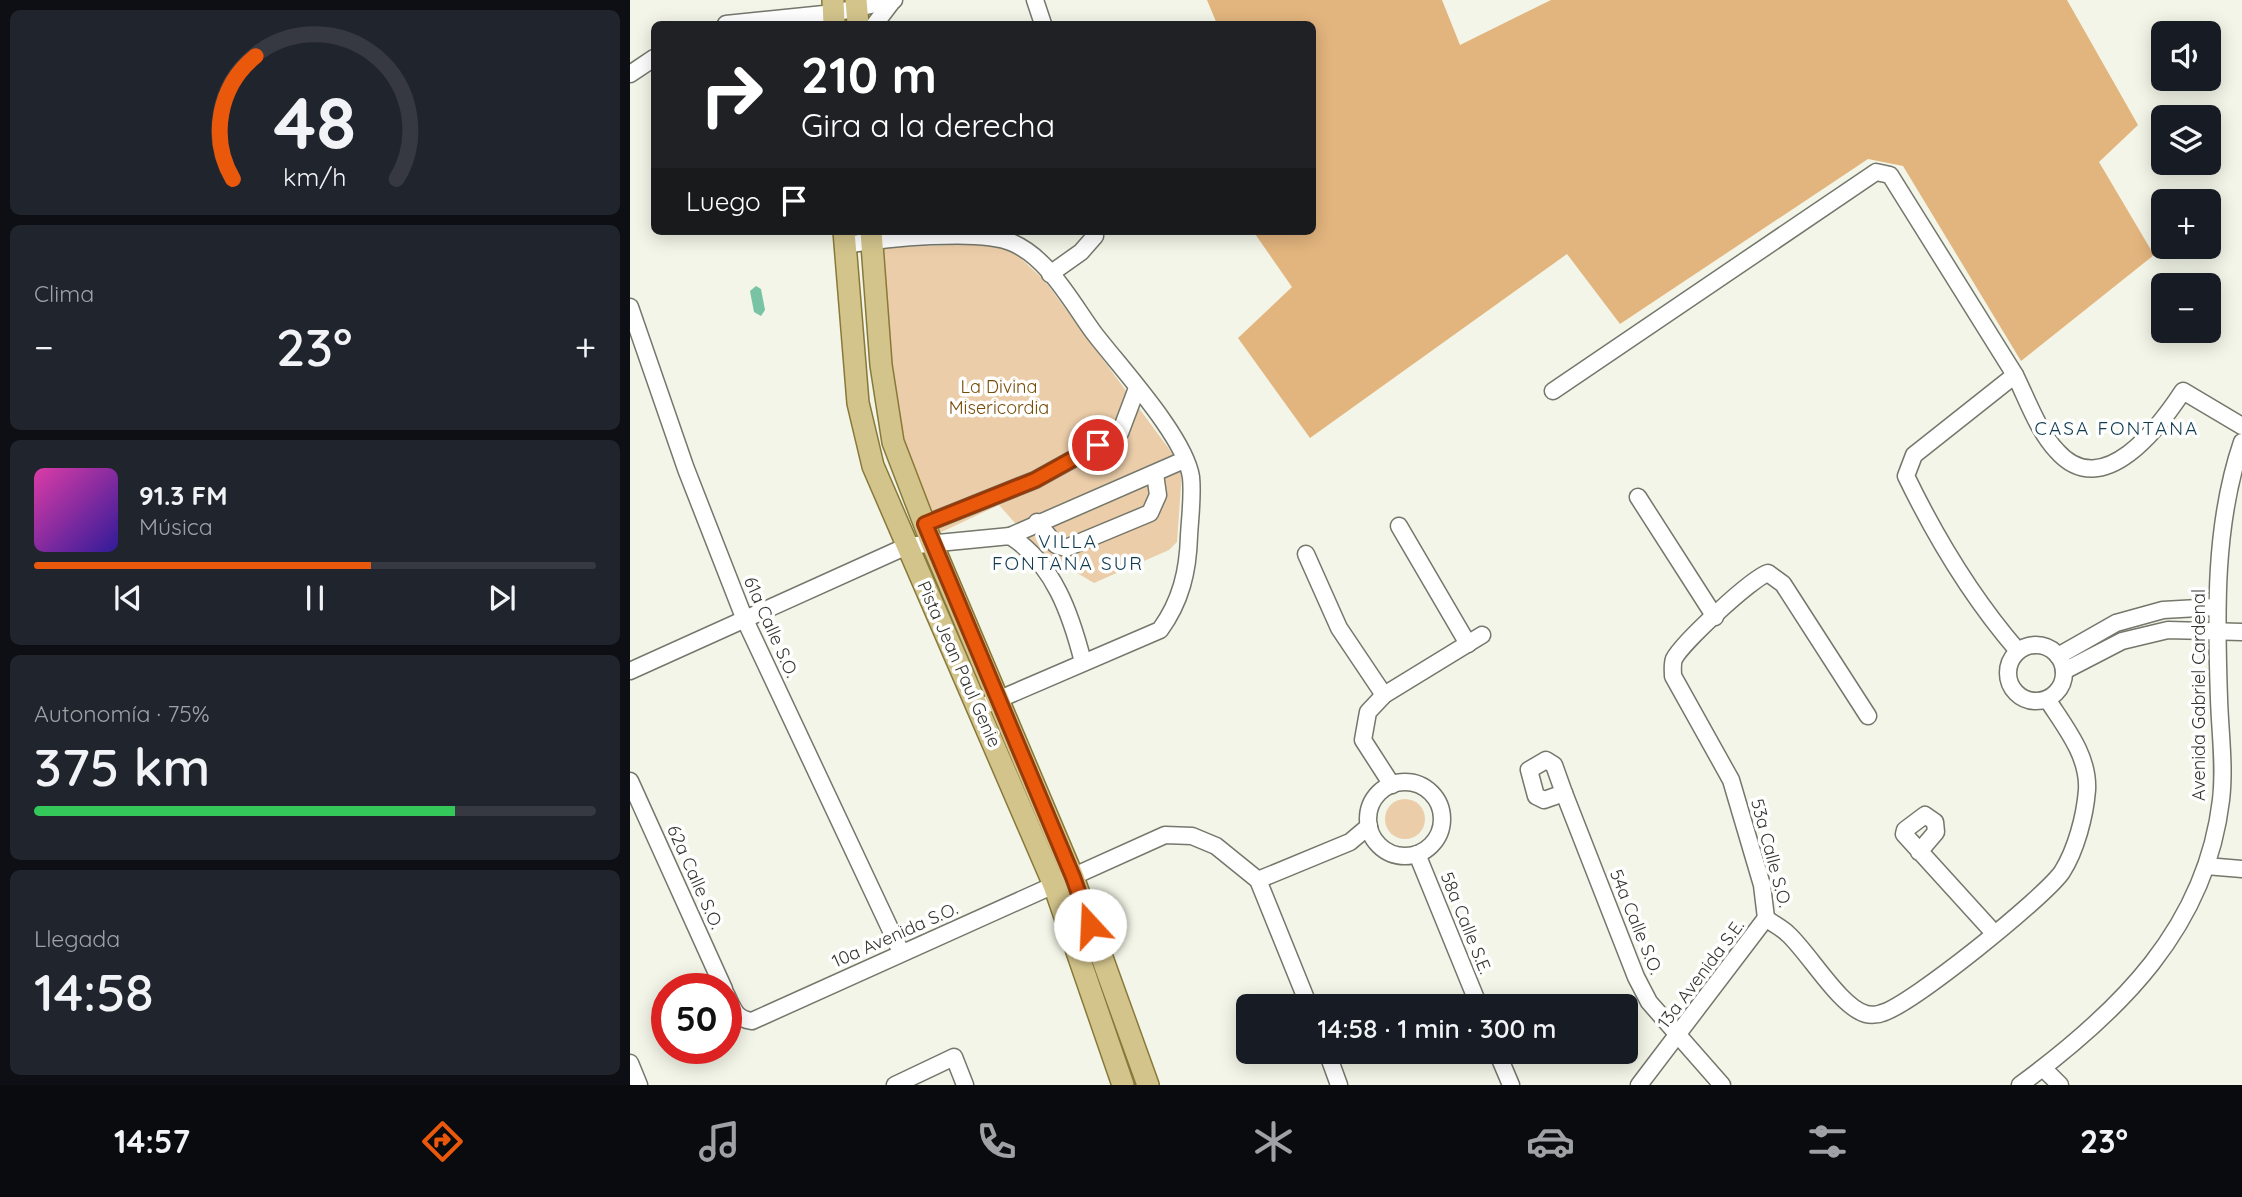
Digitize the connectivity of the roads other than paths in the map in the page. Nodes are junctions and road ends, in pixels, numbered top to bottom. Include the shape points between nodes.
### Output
1 (804, 0) edge
2 (1035, 0) edge
3 (892, 1) edge
4 (857, 11) edge
5 (830, 13) edge
6 (754, 21) edge
7 (878, 21) edge
8 (1042, 21) edge
9 (651, 60) edge
10 (630, 74) edge
11 (1095, 235) edge
12 (871, 236) edge
13 (844, 238) edge
14 (1050, 274) junction
15 (630, 307) edge
16 (2015, 375) junction
17 (1137, 388) junction
18 (1553, 391) dead end
19 (2242, 426) edge
20 (2242, 442) edge
21 (1184, 460) junction
22 (1155, 474) junction
23 (1638, 497) dead end
24 (1037, 522) junction
25 (1399, 526) dead end
26 (928, 532) junction
27 (1010, 536) junction
28 (907, 545) junction
29 (1306, 554) dead end
30 (2216, 607) junction
31 (1715, 617) junction
32 (745, 620) junction
33 (2217, 631) junction
34 (2242, 632) edge
35 (2018, 651) junction
36 (1083, 662) junction
37 (2061, 664) junction
38 (630, 671) edge
39 (1384, 695) junction
40 (2047, 699) junction
41 (988, 704) junction
42 (1868, 716) dead end
43 (630, 781) edge
44 (1392, 785) junction
45 (1564, 793) dead end
46 (1369, 826) junction
47 (1919, 852) dead end
48 (1418, 854) junction
49 (2206, 866) junction
50 (2242, 869) edge
51 (1258, 880) junction
52 (1064, 881) junction
53 (1766, 918) junction
54 (1994, 933) junction
55 (901, 952) junction
56 (717, 973) edge
57 (1305, 994) edge
58 (1474, 994) edge
59 (742, 1020) edge
60 (1679, 1035) junction
61 (630, 1063) edge
62 (1331, 1064) edge
63 (1502, 1064) edge
64 (2043, 1068) junction
65 (639, 1085) edge
66 (895, 1085) edge
67 (965, 1085) edge
68 (1123, 1085) edge
69 (1148, 1085) edge
70 (1339, 1085) edge
71 (1511, 1085) edge
72 (1639, 1085) edge
73 (1722, 1085) edge
74 (2020, 1085) edge
75 (2060, 1085) edge

1 - 5 street
2 - 8 street
3 - 4 street
3 - 7 street
4 - 5 street
5 - 6 street
9 - 10 street
11 - 14 street via 1081,252
12 - 13 street
12 - 14 street via 1000,238 1033,256
12 - 26 main road, Pista Jean Paul Genie via 881,365 893,442
13 - 28 main road, Pista Jean Paul Genie via 858,403 873,467
14 - 17 street
15 - 32 street, 61a Calle S.O.
16 - 18 street via 1890,175 1876,172
16 - 19 street via 2058,453 2087,468 2116,464 2148,439 2183,390
16 - 35 street via 1914,455 1906,476 1925,517 1987,613
17 - 21 street
17 - 26 street via 1120,433
20 - 30 street, Avenida Gabriel Cardenal via 2230,487
21 - 22 street
21 - 36 street via 1191,477 1189,562 1177,607 1160,630
22 - 24 street
22 - 24 street via 1158,495 1150,513 1066,548 1056,545
23 - 31 street
24 - 27 street
25 - 39 street via 1475,639
26 - 27 street
26 - 28 street
26 - 41 main road, Pista Jean Paul Genie
27 - 36 street via 1023,543 1060,590
28 - 32 street
28 - 41 main road, Pista Jean Paul Genie
29 - 39 street via 1339,628
30 - 33 street, Avenida Gabriel Cardenal
30 - 37 street via 2163,610 2116,623
31 - 42 street via 1768,573 1783,584
31 - 53 street, 53a Calle S.O. via 1674,660 1672,676 1731,780 1762,885
32 - 38 street
32 - 55 street, 61a Calle S.O.
33 - 34 street
33 - 37 street via 2168,631 2122,641
33 - 49 street, Avenida Gabriel Cardenal via 2221,799
35 - 37 street via 2039,645
35 - 40 street via 2008,669 2011,686 2034,701
36 - 41 street
37 - 40 street via 2061,685
39 - 44 street via 1368,712 1363,740
40 - 54 street via 2080,751 2087,792 2062,872
41 - 52 main road, Pista Jean Paul Genie
43 - 56 street, 62a Calle S.O.
44 - 46 street via 1373,801
44 - 48 street via 1418,785 1429,791 1441,813 1437,838
45 - 60 street, 54a Calle S.O. via 1636,977 1650,1002
46 - 48 street via 1381,848 1392,854
46 - 51 street via 1350,842
47 - 54 street
48 - 58 street, 58a Calle S.E.
49 - 50 street
49 - 64 street, Avenida Gabriel Cardenal via 2157,961 2110,1012
51 - 52 street, 10a Avenida S.O. via 1216,846 1192,836 1165,835
51 - 57 street
52 - 55 street, 10a Avenida S.O.
52 - 68 main road, Pista Jean Paul Genie
52 - 69 main road, Pista Jean Paul Genie
53 - 54 street, 53a Calle S.O. via 1788,934 1851,1005 1865,1014 1881,1014 1898,1005
53 - 60 street, 13a Avenida S.E.
55 - 59 street, 10a Avenida S.O. via 752,1021
60 - 72 street, 13a Avenida S.E.
60 - 73 street, 54a Calle S.O.
61 - 65 street
62 - 70 street
63 - 71 street
64 - 74 street, Avenida Gabriel Cardenal
64 - 75 street
66 - 67 street via 954,1057

